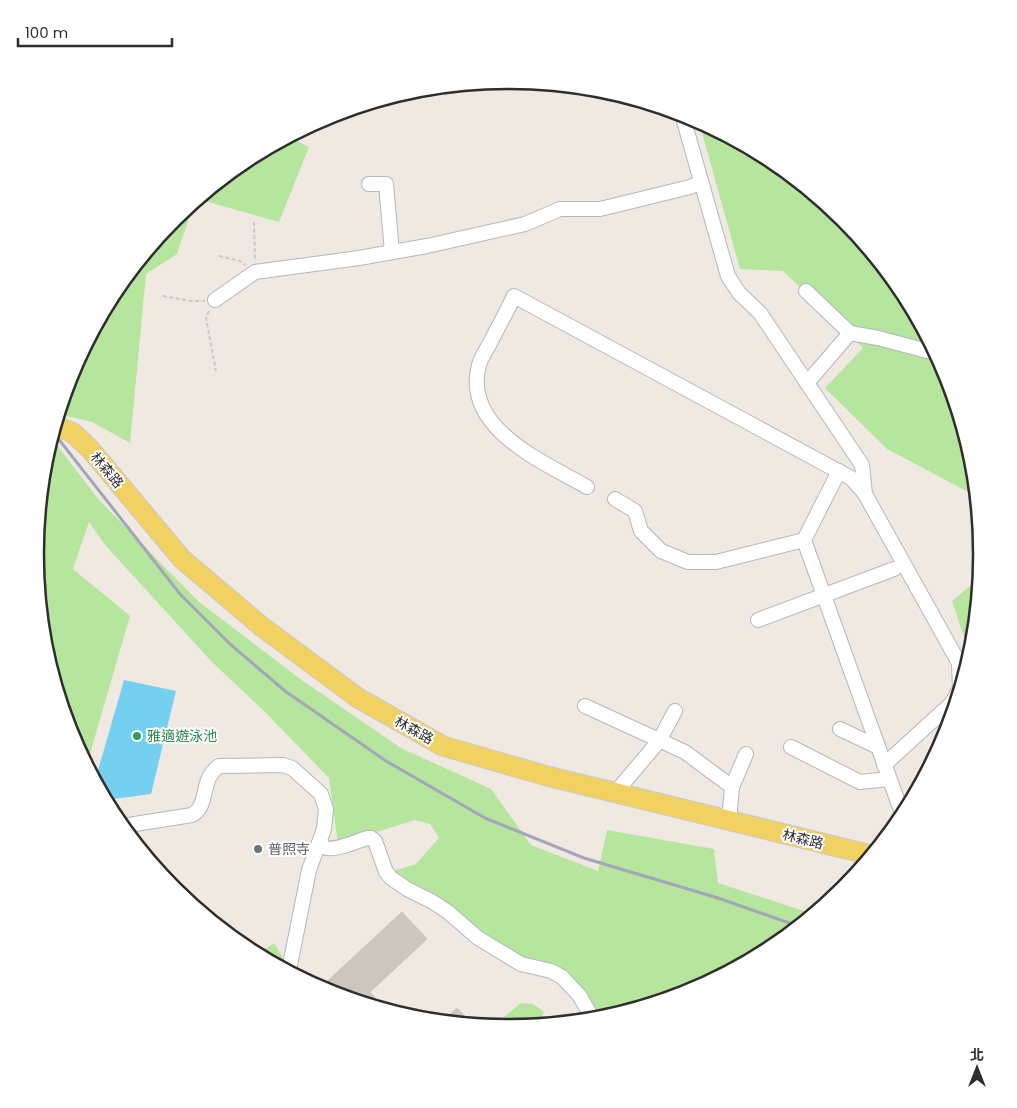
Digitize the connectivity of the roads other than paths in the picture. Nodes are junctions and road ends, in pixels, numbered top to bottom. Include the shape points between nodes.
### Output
1 (685, 125) edge
2 (701, 182) junction
3 (369, 184) dead end
4 (392, 252) junction
5 (806, 291) dead end
6 (215, 300) road end
7 (850, 333) junction
8 (926, 351) edge
9 (806, 383) junction
10 (62, 428) edge
11 (839, 471) junction
12 (587, 487) dead end
13 (866, 494) junction
14 (614, 499) dead end
15 (804, 540) junction
16 (894, 569) dead end
17 (824, 596) junction
18 (758, 620) dead end
19 (959, 665) edge
20 (585, 706) dead end
21 (947, 707) edge
22 (675, 711) dead end
23 (840, 728) dead end
24 (659, 741) junction
25 (791, 746) dead end
26 (878, 747) junction
27 (746, 754) dead end
28 (884, 765) junction
29 (889, 779) junction
30 (732, 787) junction
31 (616, 793) junction
32 (899, 805) edge
33 (729, 821) junction
34 (131, 825) edge
35 (320, 841) junction
36 (864, 853) edge
37 (290, 964) edge
38 (589, 1012) edge

1 - 2 lane
2 - 4 lane via 600,209 560,209 525,224
2 - 9 lane via 728,276 739,293 760,314
3 - 4 lane via 386,184
4 - 6 lane via 255,272
5 - 7 lane
7 - 8 lane
7 - 9 lane
9 - 13 lane via 862,464
10 - 31 main road, 林森路 via 73,433 90,449 182,559 261,626 358,698 443,746
11 - 12 lane via 514,296 480,363 476,381 478,397 504,437
11 - 13 lane
11 - 15 lane
13 - 19 lane
14 - 15 lane via 635,511 641,530 661,551 688,562 716,562
15 - 17 lane
16 - 17 lane
17 - 18 lane
17 - 26 lane
20 - 24 lane
21 - 28 lane
22 - 24 lane
23 - 26 lane
24 - 30 lane via 685,752
24 - 31 lane
25 - 29 lane via 860,782
26 - 28 lane
27 - 30 lane
28 - 29 lane
29 - 32 lane
30 - 33 lane
31 - 33 main road, 林森路
33 - 36 main road, 林森路
34 - 35 lane via 197,812 208,776 219,766 284,765 292,768 321,794 326,809
35 - 37 lane via 309,870
35 - 38 lane via 328,849 367,838 375,840 386,872 392,878 433,902 478,938 521,964 551,970 562,977

